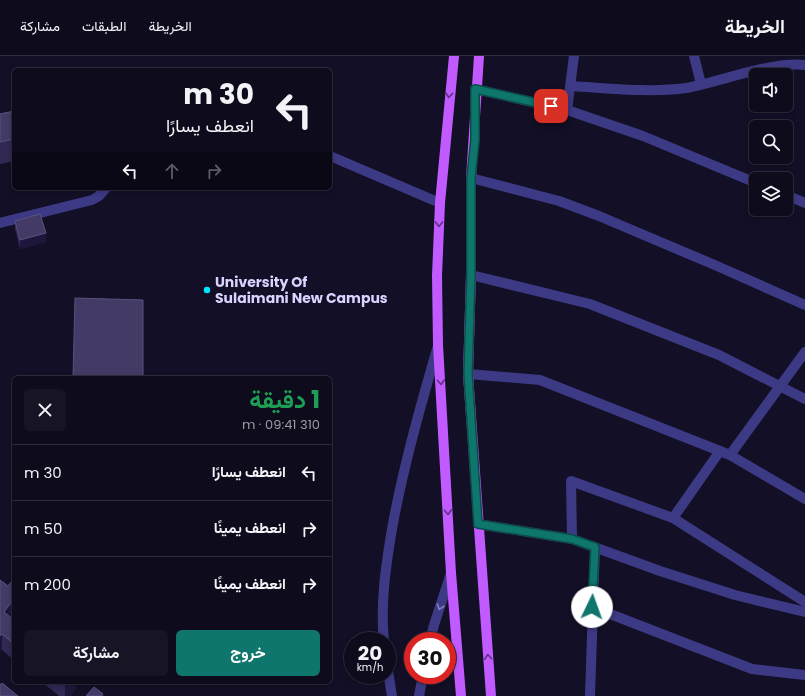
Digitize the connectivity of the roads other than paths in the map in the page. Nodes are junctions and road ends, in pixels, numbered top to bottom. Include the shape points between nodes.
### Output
1 (454, 56) edge
2 (479, 56) edge
3 (574, 56) edge
4 (694, 56) edge
5 (805, 65) edge
6 (701, 84) junction
7 (570, 86) junction
8 (475, 89) junction
9 (566, 110) junction
10 (332, 157) edge
11 (471, 178) junction
12 (749, 180) edge
13 (104, 190) edge
14 (793, 198) edge
15 (440, 203) junction
16 (805, 203) edge
17 (0, 223) edge
18 (471, 275) junction
19 (805, 305) edge
20 (438, 345) junction
21 (805, 352) edge
22 (468, 374) junction
23 (779, 387) junction
24 (805, 399) edge
25 (720, 451) junction
26 (730, 455) junction
27 (805, 499) edge
28 (673, 518) junction
29 (478, 524) junction
30 (572, 539) junction
31 (595, 547) junction
32 (451, 573) junction
33 (805, 602) edge
34 (592, 607) junction
35 (805, 612) edge
36 (384, 632) edge
37 (432, 632) edge
38 (805, 675) edge
39 (390, 684) edge
40 (421, 684) edge
41 (392, 696) edge
42 (419, 696) edge
43 (461, 696) edge
44 (491, 696) edge
45 (590, 696) edge

1 -> 15 main road
2 - 8 main road
3 - 7 street
4 - 6 street
5 - 6 street via 780,66
6 - 7 street via 646,90
7 - 9 street
8 - 9 street
8 - 11 main road via 475,140
9 - 12 street via 643,136
10 - 15 street
11 - 18 main road
11 - 19 street via 559,201 593,213
13 - 17 street via 92,200
14 - 16 street
15 -> 20 main road
18 - 22 main road
18 - 23 street via 590,304 719,355
20 -> 32 main road
20 - 36 street via 415,425 396,506 386,568
21 - 23 street
22 - 25 street via 540,380
22 - 29 main road
23 - 24 street
23 - 26 street
25 - 26 street
25 - 28 street
26 - 27 street
28 - 30 street via 571,481
28 - 33 street
29 - 30 street
44 -> 29 main road
30 - 31 street
31 - 34 street
31 - 35 street via 735,595
32 -> 37 street
32 - 43 main road
34 - 38 street via 752,669
34 - 45 street
39 - 41 street
40 - 42 street

